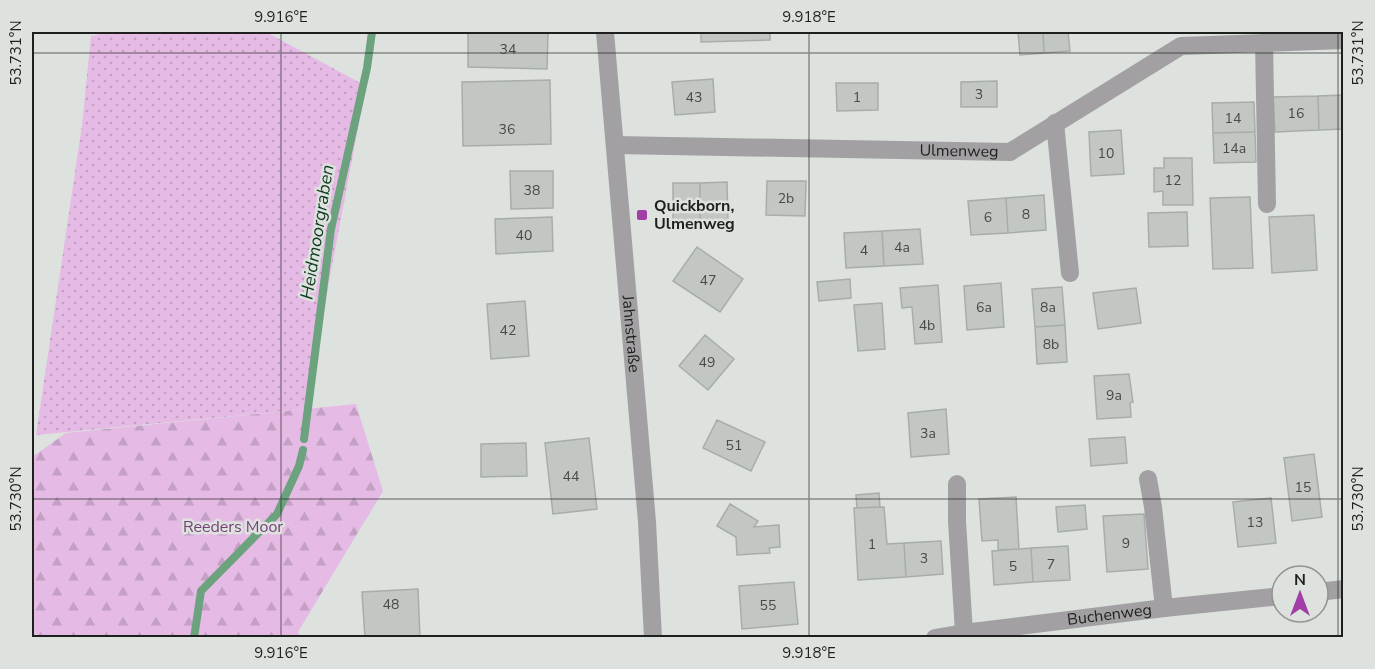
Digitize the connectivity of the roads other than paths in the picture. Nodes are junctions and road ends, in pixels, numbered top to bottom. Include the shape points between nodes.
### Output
1 (605, 32) edge
2 (1344, 40) edge
3 (1264, 42) junction
4 (1055, 123) junction
5 (615, 145) junction
6 (1267, 204) dead end
7 (1070, 273) dead end
8 (1148, 478) dead end
9 (957, 484) dead end
10 (1270, 597) edge
11 (1164, 608) junction
12 (964, 633) junction
13 (653, 638) edge
14 (935, 638) edge

1 - 5 street, Jahnstraße
2 - 3 street, Ulmenweg
3 - 4 street, Ulmenweg via 1181,46
3 - 6 street
4 - 5 street, Ulmenweg via 1010,152
4 - 7 street
5 - 13 street, Jahnstraße
8 - 11 street
9 - 12 street
10 - 11 street, Buchenweg
11 - 12 street, Buchenweg
12 - 14 street, Buchenweg

